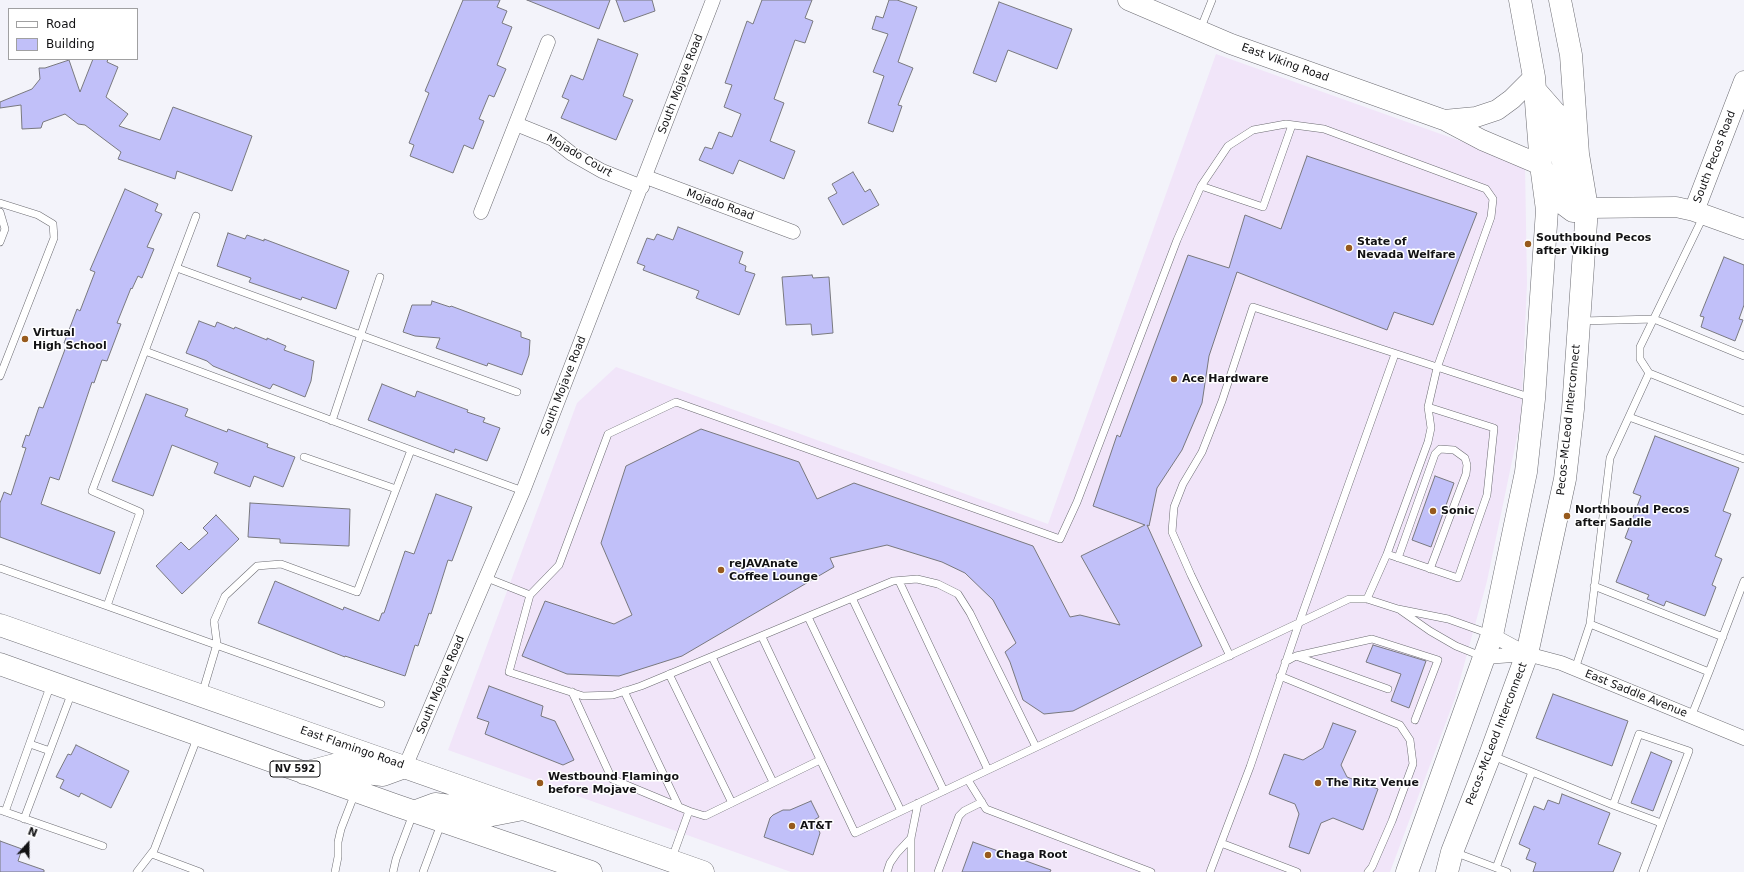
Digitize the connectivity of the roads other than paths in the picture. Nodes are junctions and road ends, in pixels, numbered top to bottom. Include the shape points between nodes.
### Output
1 (713, 0) edge
2 (1128, 0) edge
3 (1212, 0) edge
4 (1520, 0) edge
5 (1560, 0) edge
6 (1200, 30) junction
7 (548, 42) dead end
8 (1744, 81) edge
9 (1535, 83) junction
10 (1444, 120) junction
11 (516, 124) junction
12 (1292, 124) junction
13 (1541, 165) junction
14 (644, 182) junction
15 (1201, 186) junction
16 (0, 203) edge
17 (1587, 208) junction
18 (0, 212) edge
19 (481, 212) dead end
20 (1699, 213) junction
21 (196, 216) dead end
22 (1744, 229) edge
23 (794, 232) dead end
24 (0, 242) edge
25 (176, 268) junction
26 (380, 277) dead end
27 (1654, 319) junction
28 (1580, 322) junction
29 (361, 335) junction
30 (145, 351) junction
31 (1395, 354) junction
32 (1744, 356) edge
33 (2, 366) edge
34 (1437, 368) junction
35 (1649, 373) junction
36 (0, 376) edge
37 (517, 392) dead end
38 (1534, 399) junction
39 (1428, 407) junction
40 (1744, 411) edge
41 (1629, 416) junction
42 (332, 421) junction
43 (410, 450) junction
44 (304, 457) dead end
45 (1744, 459) edge
46 (396, 489) junction
47 (523, 491) junction
48 (1387, 554) junction
49 (1398, 558) junction
50 (0, 568) edge
51 (1430, 569) junction
52 (486, 578) junction
53 (899, 581) junction
54 (1744, 581) edge
55 (1594, 586) junction
56 (530, 595) junction
57 (852, 598) junction
58 (1367, 599) junction
59 (107, 606) junction
60 (1398, 609) junction
61 (808, 617) junction
62 (1299, 623) junction
63 (1590, 624) junction
64 (0, 625) edge
65 (1492, 635) junction
66 (34, 637) junction
67 (762, 637) junction
68 (1723, 637) junction
69 (0, 642) edge
70 (217, 644) junction
71 (1527, 654) junction
72 (1230, 656) junction
73 (1296, 656) junction
74 (712, 657) junction
75 (1485, 657) junction
76 (1285, 662) junction
77 (0, 664) edge
78 (1574, 669) junction
79 (1709, 672) junction
80 (669, 674) junction
81 (1280, 676) junction
82 (51, 682) junction
83 (73, 689) junction
84 (1388, 689) dead end
85 (624, 691) junction
86 (572, 692) junction
87 (201, 696) junction
88 (381, 704) dead end
89 (1691, 717) junction
90 (1415, 720) dead end
91 (198, 734) junction
92 (1744, 738) edge
93 (30, 744) junction
94 (1036, 747) junction
95 (50, 751) junction
96 (1490, 755) junction
97 (820, 760) junction
98 (406, 767) junction
99 (988, 770) junction
100 (1532, 772) junction
101 (304, 773) junction
102 (968, 780) junction
103 (773, 782) junction
104 (355, 791) junction
105 (944, 791) junction
106 (982, 802) junction
107 (732, 803) junction
108 (918, 803) junction
109 (1613, 805) junction
110 (679, 807) junction
111 (524, 809) junction
112 (3, 811) edge
113 (901, 811) junction
114 (414, 812) junction
115 (689, 812) junction
116 (24, 819) junction
117 (442, 820) junction
118 (1661, 823) junction
119 (911, 838) junction
120 (1221, 843) junction
121 (103, 846) dead end
122 (152, 854) junction
123 (671, 861) junction
124 (1450, 862) edge
125 (1496, 868) junction
126 (137, 872) edge
127 (200, 872) edge
128 (334, 872) edge
129 (394, 872) edge
130 (423, 872) edge
131 (591, 872) edge
132 (703, 872) edge
133 (887, 872) edge
134 (911, 872) edge
135 (938, 872) edge
136 (1151, 872) edge
137 (1210, 872) edge
138 (1297, 872) edge
139 (1368, 872) edge
140 (1407, 872) edge
141 (1507, 872) edge
142 (1643, 872) edge

1 - 14 street, South Mojave Road
2 - 6 street, East Viking Road
3 - 6 lane
4 - 9 main road
5 - 17 main road, Pecos–McLeod Interconnect via 1571,55 1578,154
6 - 10 street, East Viking Road via 1231,44
7 - 11 street
8 - 20 street, South Pecos Road
9 - 10 street, East Viking Road via 1497,110 1476,116
9 - 13 main road
9 - 17 main road via 1556,114 1563,162 1565,205 1573,211
10 - 13 street, East Viking Road via 1482,140
11 - 14 street, Mojado Court via 553,139 572,154 602,171
11 - 19 street
12 - 15 lane via 1253,130 1228,146
12 - 15 lane via 1263,207
12 - 34 lane via 1332,131 1486,189 1493,199 1491,217
13 - 38 main road via 1547,210
14 - 23 street, Mojado Road
14 - 47 street, South Mojave Road
15 - 56 lane via 1177,240 1077,502 1060,539 676,402 608,434 559,565
16 - 33 lane via 38,215 53,224 54,238
17 - 20 street via 1676,207
17 - 28 main road, Pecos–McLeod Interconnect
18 - 24 lane via 5,229
20 - 22 street
20 - 27 lane
21 - 25 lane
25 - 29 lane
25 - 30 lane
26 - 29 lane
27 - 28 lane
27 - 32 lane
27 - 35 lane via 1640,347 1640,359
28 - 71 main road, Pecos–McLeod Interconnect via 1565,478
29 - 37 lane
29 - 42 lane
30 - 42 lane
30 - 59 lane via 92,491 140,512
31 - 34 lane
31 - 62 lane
31 - 72 lane via 1253,307 1202,452 1183,484 1174,507 1172,532
33 - 36 lane
34 - 38 lane
34 - 39 lane
35 - 40 lane
35 - 41 lane
38 - 65 main road via 1526,472
39 - 48 lane via 1431,428 1428,442
39 - 51 lane via 1494,428 1487,495 1458,578
41 - 45 lane
41 - 55 lane via 1610,458
42 - 43 lane
43 - 46 lane
43 - 47 lane
44 - 46 lane
46 - 70 lane via 357,592 281,564 257,566 225,596 214,621
47 - 52 street, South Mojave Road
48 - 49 lane
48 - 58 lane
49 - 51 lane
49 - 51 lane via 1435,454 1440,449 1454,450 1465,458 1466,474
50 - 59 lane
52 - 56 lane
52 - 98 street, South Mojave Road
53 - 57 lane via 893,581
53 - 94 lane via 917,579 938,584 958,594 970,613
53 - 99 lane
54 - 68 lane
55 - 63 lane
55 - 68 lane
56 - 86 lane via 509,672
57 - 61 lane
57 - 105 lane
58 - 60 lane
58 - 62 lane via 1349,599
59 - 70 lane
60 - 65 lane via 1448,618
60 - 75 lane via 1456,646
61 - 67 lane
61 - 113 lane
62 - 72 lane
62 - 76 lane
63 - 78 lane
63 - 79 lane
64 - 66 main road, East Flamingo Road
65 - 71 street, East Saddle Avenue
65 - 75 main road
66 - 69 main road
66 - 87 main road, East Flamingo Road
67 - 74 lane
67 - 97 lane
68 - 79 lane
70 - 87 lane
70 - 88 lane
71 - 75 street, East Saddle Avenue
71 - 78 street, East Saddle Avenue
71 - 96 main road, Pecos–McLeod Interconnect
72 - 94 lane
73 - 76 lane
73 - 84 lane
73 - 90 lane via 1372,638 1438,660
74 - 80 lane
74 - 103 lane
75 - 140 main road
76 - 81 lane
77 - 82 main road, NV 592
78 - 89 street, East Saddle Avenue
79 - 89 lane
80 - 85 lane
80 - 107 lane
81 - 120 lane via 1250,767
81 - 139 lane via 1400,725 1410,740 1413,764 1392,821
82 - 83 main road, NV 592
82 - 93 lane
83 - 91 main road, NV 592
83 - 95 lane
85 - 86 lane via 613,695 583,696
85 - 110 lane
86 - 110 lane via 612,779
87 - 98 main road, East Flamingo Road
89 - 92 street, East Saddle Avenue
91 - 101 main road, NV 592
91 - 122 lane
93 - 95 lane
93 - 112 lane
94 - 99 lane
95 - 116 lane
96 - 100 lane
96 - 124 main road, Pecos–McLeod Interconnect
97 - 103 lane
97 - 113 lane via 855,833
98 - 101 main road via 383,775 366,773 338,764
98 - 111 main road, East Flamingo Road
99 - 102 lane
100 - 109 lane
100 - 125 lane
101 - 104 main road, NV 592
102 - 105 lane
102 - 106 lane
103 - 107 lane
104 - 114 main road, NV 592
104 - 128 lane via 340,829
105 - 108 lane
106 - 135 lane via 959,816
106 - 136 lane via 986,809
107 - 115 lane via 704,816
108 - 113 lane
108 - 119 lane
109 - 118 lane
109 - 118 lane via 1639,734 1689,751
110 - 115 lane
111 - 114 main road via 482,817 451,806 435,804
111 - 123 main road, East Flamingo Road
112 - 116 lane
114 - 117 main road, NV 592
114 - 129 lane via 396,859
115 - 123 lane
116 - 121 lane
117 - 130 lane
117 - 131 main road, NV 592
118 - 142 lane
119 - 133 lane via 897,853
119 - 134 lane
120 - 137 lane
120 - 138 lane
122 - 126 lane
122 - 127 lane
123 - 132 main road, East Flamingo Road
124 - 125 lane
125 - 141 lane

